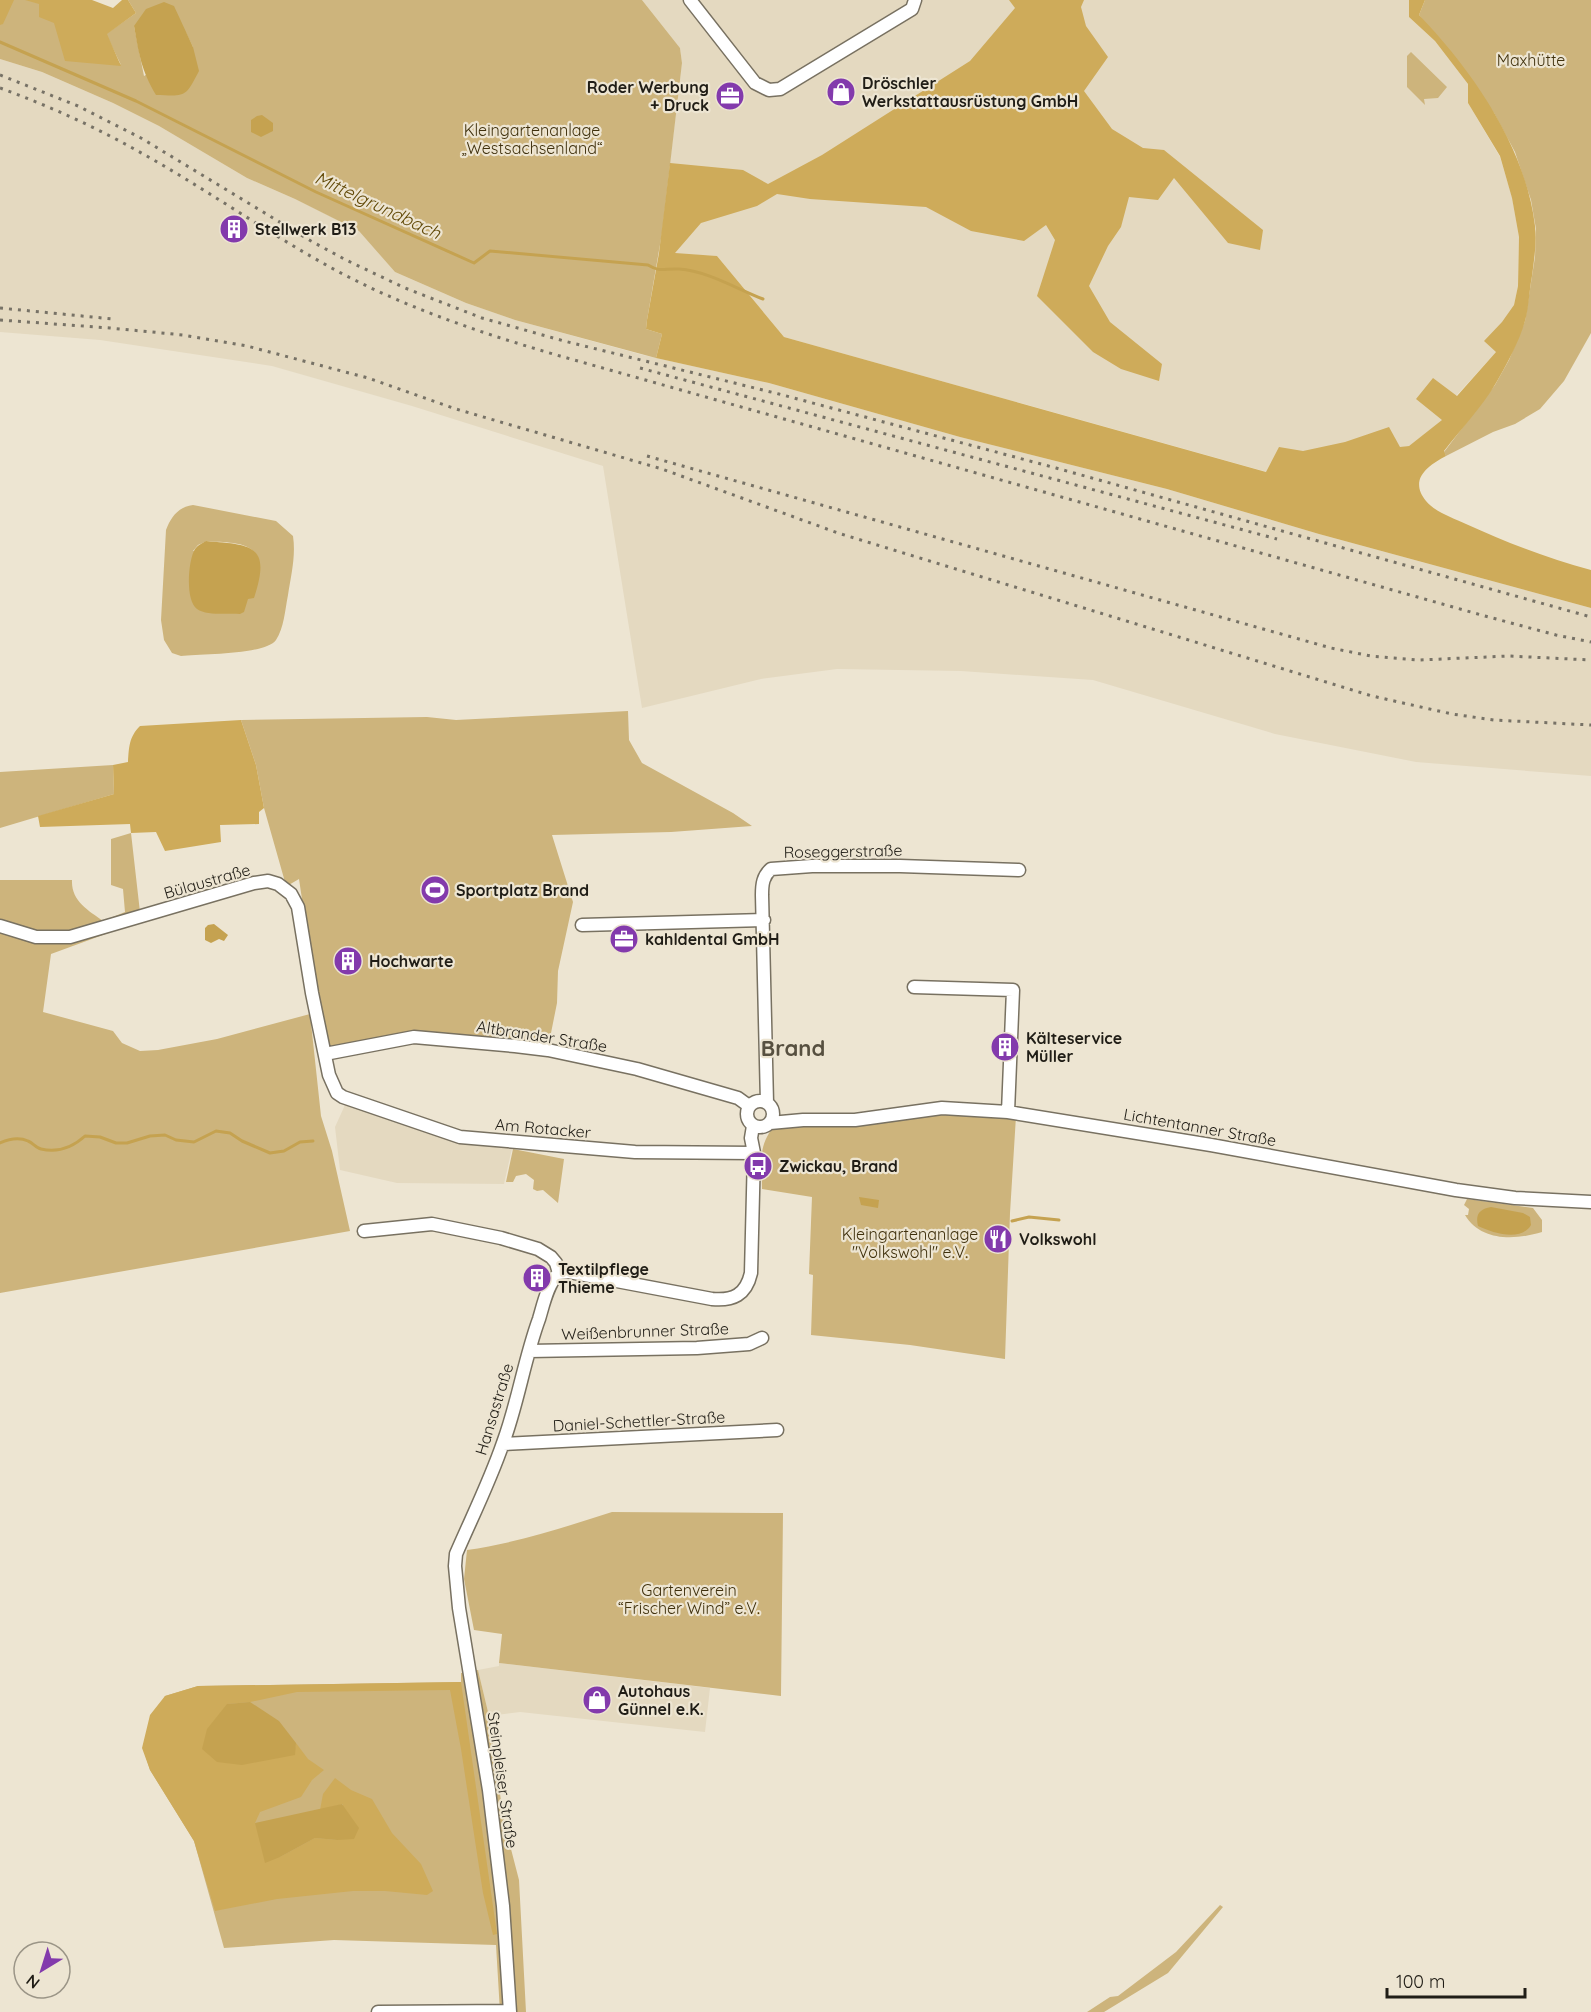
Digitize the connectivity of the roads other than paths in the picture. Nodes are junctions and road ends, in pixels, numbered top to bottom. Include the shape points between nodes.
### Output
1 (690, 0) edge
2 (915, 0) edge
3 (1019, 870) dead end
4 (764, 920) junction
5 (582, 925) dead end
6 (0, 926) edge
7 (914, 987) dead end
8 (325, 1054) junction
9 (337, 1093) joint
10 (761, 1105) junction
11 (1008, 1112) junction
12 (803, 1120) junction
13 (762, 1125) junction
14 (754, 1153) junction
15 (1591, 1202) edge
16 (364, 1230) dead end
17 (559, 1273) junction
18 (762, 1338) dead end
19 (529, 1351) junction
20 (777, 1431) dead end
21 (503, 1444) junction
22 (456, 1554) joint
23 (378, 2012) edge
24 (510, 2012) edge

1 - 2 street via 755,83 769,90 780,89 871,35 912,9
3 - 4 street, Roseggerstraße via 900,866 771,869 762,885
4 - 5 street
4 - 10 street, Roseggerstraße via 768,1089
6 - 8 street, Bülaustraße via 36,937 70,937 254,884 278,884 291,894 298,907
7 - 11 street via 1013,990
8 - 9 street, Bülaustraße
8 - 10 street, Altbrander Straße via 414,1037 515,1046 638,1069
9 - 14 street, Am Rotacker via 460,1137 635,1152
10 - 12 street, Lichtentanner Straße
10 - 13 street via 773,1114
10 - 13 street via 747,1119
11 - 12 street, Lichtentanner Straße via 942,1108 855,1120
11 - 15 street, Lichtentanner Straße via 1211,1144 1456,1190
12 - 13 street, Lichtentanner Straße
13 - 14 street
14 - 17 street via 751,1274 738,1296 712,1299
16 - 17 street via 432,1224 501,1238 544,1253 556,1263
17 - 19 street, Hansastraße
18 - 19 street, Weißenbrunner Straße via 749,1344 698,1348
19 - 21 street, Hansastraße
20 - 21 street, Daniel-Schettler-Straße
21 - 22 street, Hansastraße
22 - 24 street, Steinpleiser Straße via 459,1608 503,1906
23 - 24 street

